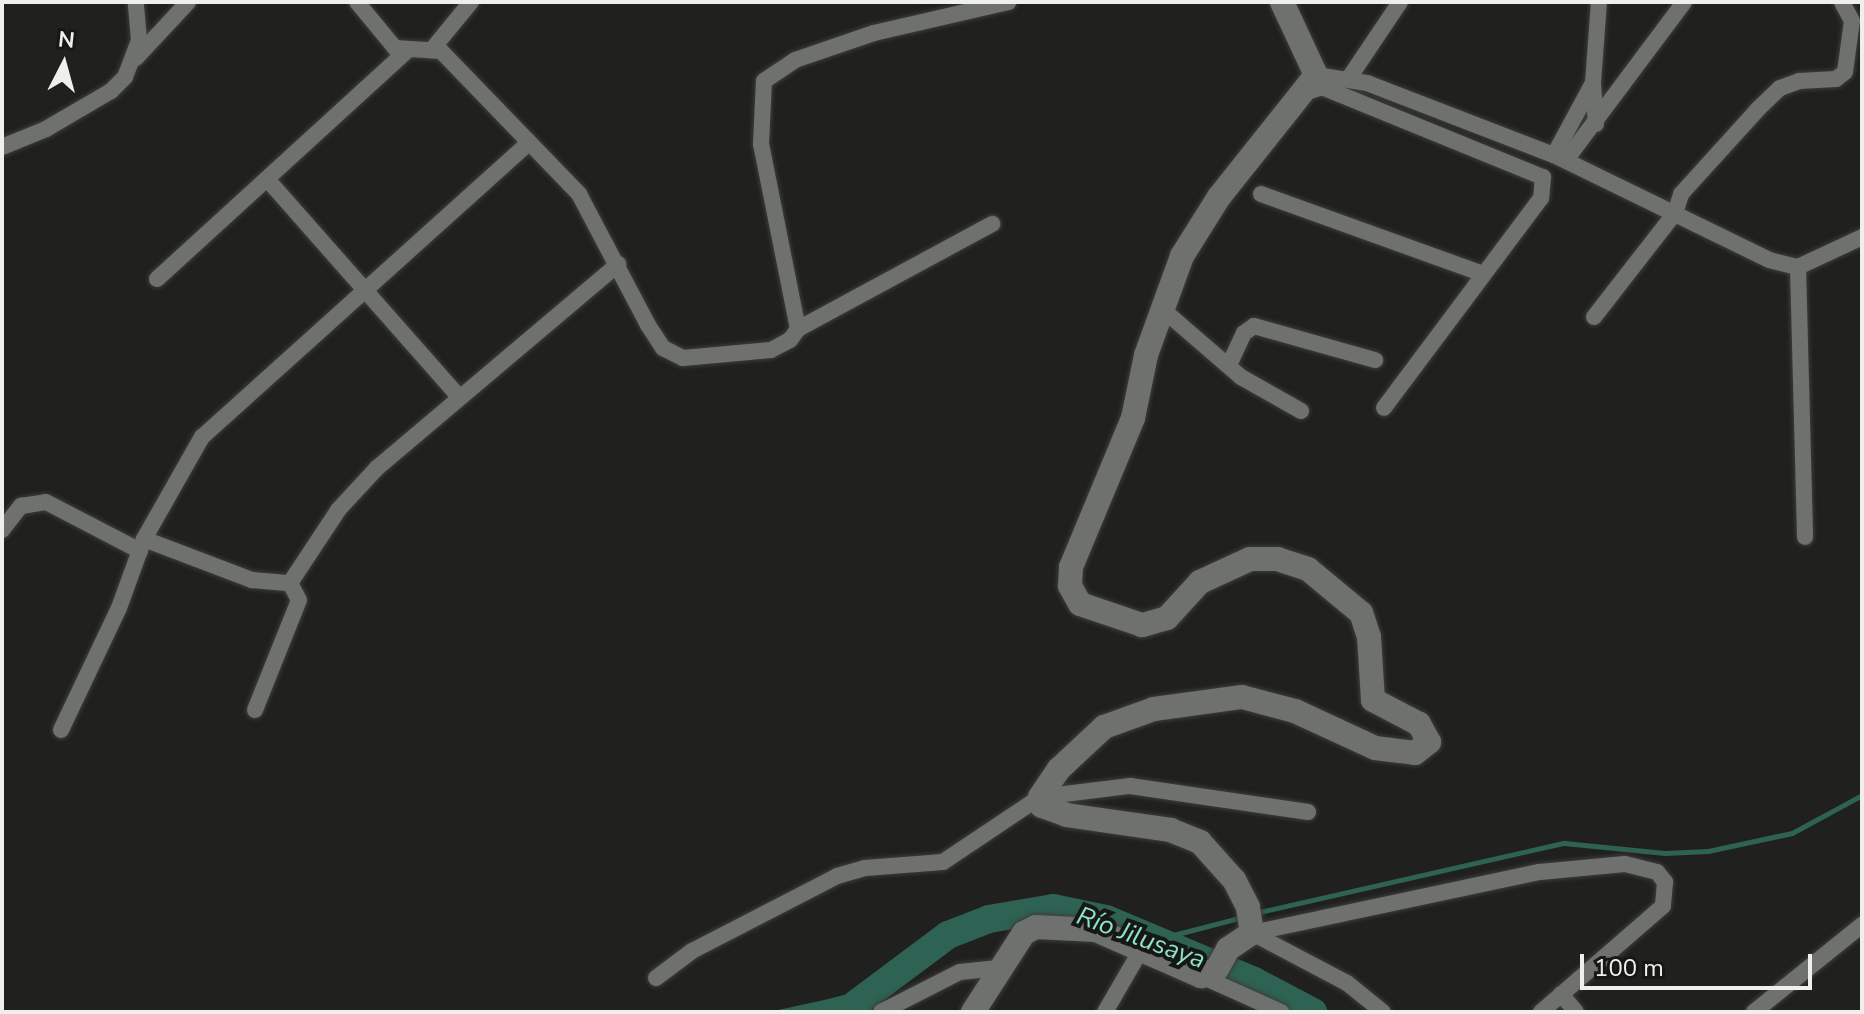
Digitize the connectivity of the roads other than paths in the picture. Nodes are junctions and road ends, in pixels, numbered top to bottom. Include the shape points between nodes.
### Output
1 (136, 2) edge
2 (188, 2) edge
3 (357, 2) edge
4 (471, 2) edge
5 (1008, 2) edge
6 (1282, 2) edge
7 (1400, 2) edge
8 (1599, 2) edge
9 (1684, 2) edge
10 (1842, 2) edge
11 (1857, 16) edge
12 (434, 47) junction
13 (406, 52) junction
14 (135, 59) junction
15 (1349, 78) junction
16 (1593, 83) junction
17 (1309, 84) junction
18 (1596, 124) junction
19 (529, 143) junction
20 (2, 147) edge
21 (1560, 158) junction
22 (267, 179) junction
23 (1261, 194) dead end
24 (1675, 213) junction
25 (992, 224) dead end
26 (1862, 237) edge
27 (618, 264) junction
28 (1798, 267) junction
29 (1481, 273) junction
30 (157, 279) dead end
31 (365, 285) junction
32 (1161, 308) junction
33 (1594, 317) dead end
34 (798, 329) junction
35 (1375, 360) dead end
36 (1229, 365) junction
37 (459, 397) junction
38 (1384, 408) dead end
39 (1301, 411) dead end
40 (2, 530) edge
41 (1805, 537) dead end
42 (142, 545) junction
43 (290, 583) junction
44 (255, 710) dead end
45 (61, 730) dead end
46 (1040, 797) junction
47 (1308, 812) dead end
48 (1251, 920) junction
49 (1862, 925) edge
50 (1141, 950) junction
51 (1213, 967) junction
52 (999, 968) junction
53 (656, 978) dead end
54 (1561, 994) junction
55 (881, 1012) edge
56 (973, 1012) edge
57 (1105, 1012) edge
58 (1281, 1012) edge
59 (1383, 1012) edge
60 (1541, 1012) edge
61 (1576, 1012) edge
62 (1754, 1012) edge

1 - 14 street
2 - 14 street
3 - 13 street via 386,41
4 - 12 street
5 - 34 street via 874,33 795,60 764,81 761,144
6 - 17 street
7 - 15 street
8 - 16 street
9 - 18 street
10 - 11 street
11 - 24 street via 1845,72 1836,79 1780,88 1681,194
12 - 13 street
12 - 19 street
13 - 22 street
14 - 20 street via 111,91 46,129
15 - 17 street
15 - 21 street
16 - 18 street
16 - 21 street
17 - 29 street via 1543,177 1541,198
17 - 32 street via 1219,197 1182,256
18 - 21 street
19 - 27 street via 591,210
19 - 31 street
21 - 24 street
22 - 30 street
22 - 31 street
23 - 29 street
24 - 28 street via 1769,260
24 - 33 street
25 - 34 street
26 - 28 street
27 - 34 street via 663,348 683,358 771,350
27 - 37 street
28 - 41 street
29 - 38 street
31 - 37 street
31 - 42 street via 202,437
32 - 36 street
32 - 46 street via 1133,418 1071,567 1070,586 1080,604 1142,625 1167,618 1200,582 1250,559 1278,559 1308,569 1361,613 1369,637 1373,700 1419,724 1429,742 1415,753 1375,748 1269,701 1200,701 1131,715 1104,727 1059,769
35 - 36 street via 1254,326 1244,333
36 - 39 street
37 - 43 street via 377,468 339,509
40 - 42 street via 21,506 46,502
42 - 43 street via 252,580
42 - 45 street
43 - 44 street via 299,600
46 - 47 street via 1130,786
46 - 48 street via 1050,812 1171,830 1200,842 1219,858
46 - 53 street via 943,862 865,868 837,876 692,951
48 - 51 street
48 - 54 street via 1540,872 1625,864 1657,872 1665,882 1663,906
48 - 59 street
49 - 62 street
50 - 51 street
50 - 52 street via 1077,926 1036,927 1024,933
50 - 57 street
51 - 58 street
52 - 55 street via 960,972
52 - 56 street
54 - 60 street
54 - 61 street

